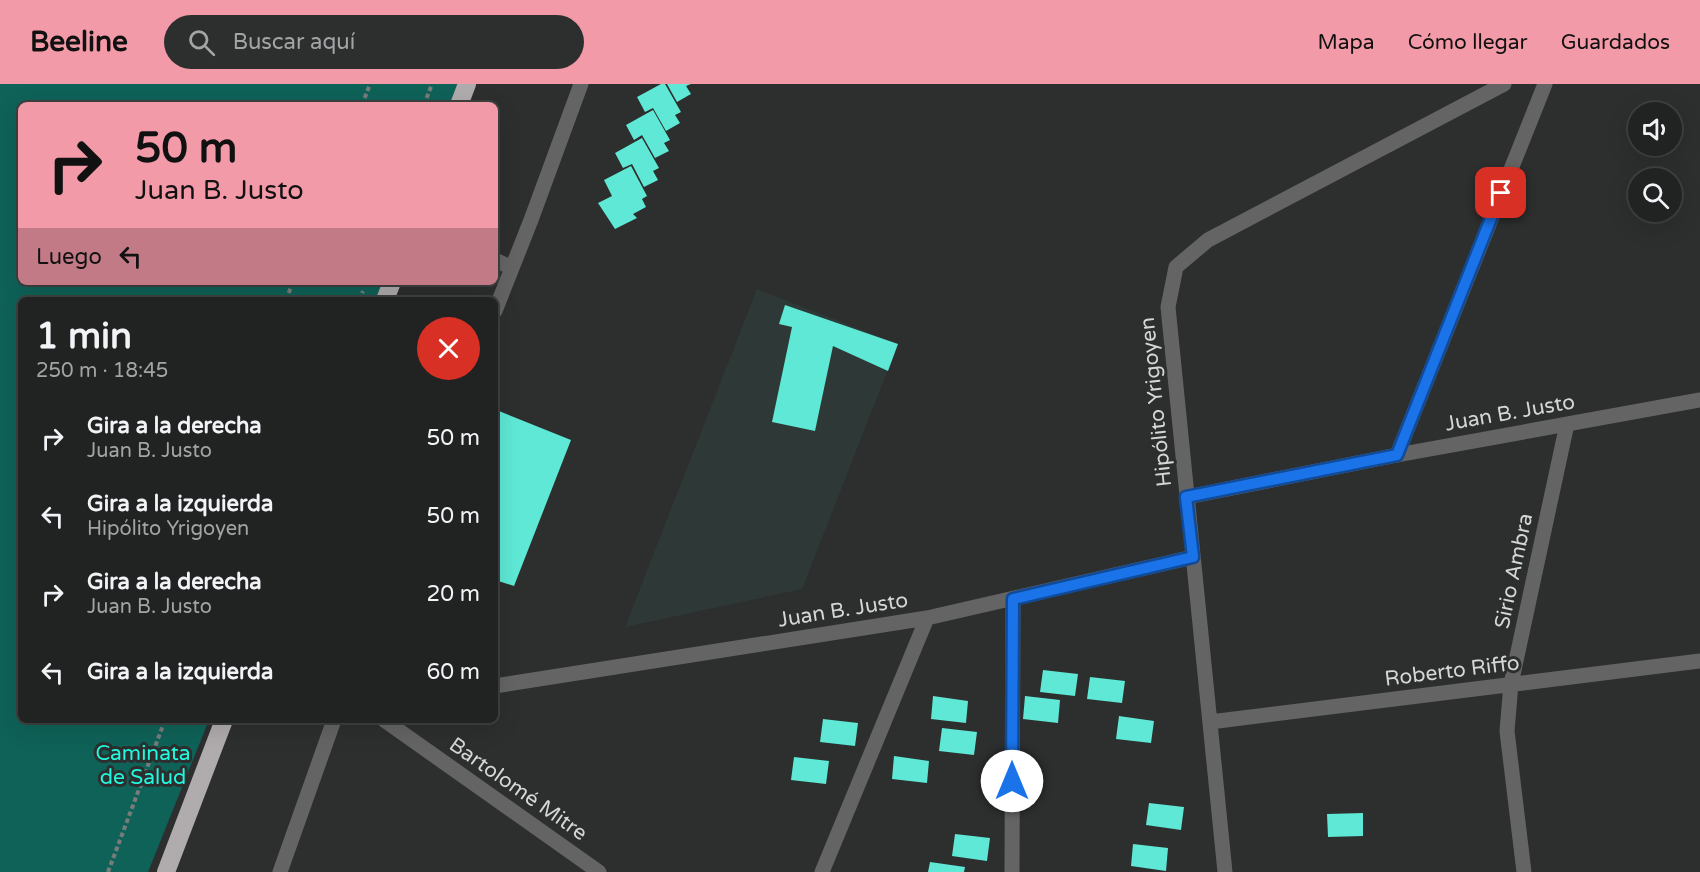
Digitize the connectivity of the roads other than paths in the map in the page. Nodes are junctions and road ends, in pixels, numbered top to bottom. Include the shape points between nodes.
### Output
1 (468, 84) edge
2 (581, 84) edge
3 (1504, 84) edge
4 (1545, 84) edge
5 (460, 102) edge
6 (498, 261) edge
7 (512, 268) junction
8 (498, 303) edge
9 (1700, 400) edge
10 (1567, 424) junction
11 (1397, 455) junction
12 (1186, 497) junction
13 (1193, 557) junction
14 (1013, 599) junction
15 (927, 618) junction
16 (1700, 661) edge
17 (1510, 684) junction
18 (498, 686) edge
19 (1210, 722) junction
20 (223, 723) edge
21 (333, 723) edge
22 (388, 723) edge
23 (166, 872) edge
24 (280, 872) edge
25 (599, 872) edge
26 (822, 872) edge
27 (1012, 872) edge
28 (1225, 872) edge
29 (1524, 872) edge

1 - 5 highway
2 - 7 street
3 - 12 street, Hipólito Yrigoyen via 1208,240 1176,267 1167,307
4 - 11 street
6 - 7 street
7 - 8 street
9 - 10 street, Juan B. Justo
10 - 11 street, Juan B. Justo
10 - 17 street, Sirio Ambra
11 - 12 street, Juan B. Justo
12 - 13 street, Hipólito Yrigoyen
13 - 14 street, Juan B. Justo
13 - 19 street, Hipólito Yrigoyen
14 - 15 street, Juan B. Justo
14 - 27 street
15 - 18 street, Juan B. Justo
15 - 26 street
16 - 17 street, Roberto Riffo
17 - 19 street, Roberto Riffo
17 - 29 street, Sirio Ambra via 1507,731
19 - 28 street, Hipólito Yrigoyen
20 - 23 highway
21 - 24 street
22 - 25 street, Bartolomé Mitre

